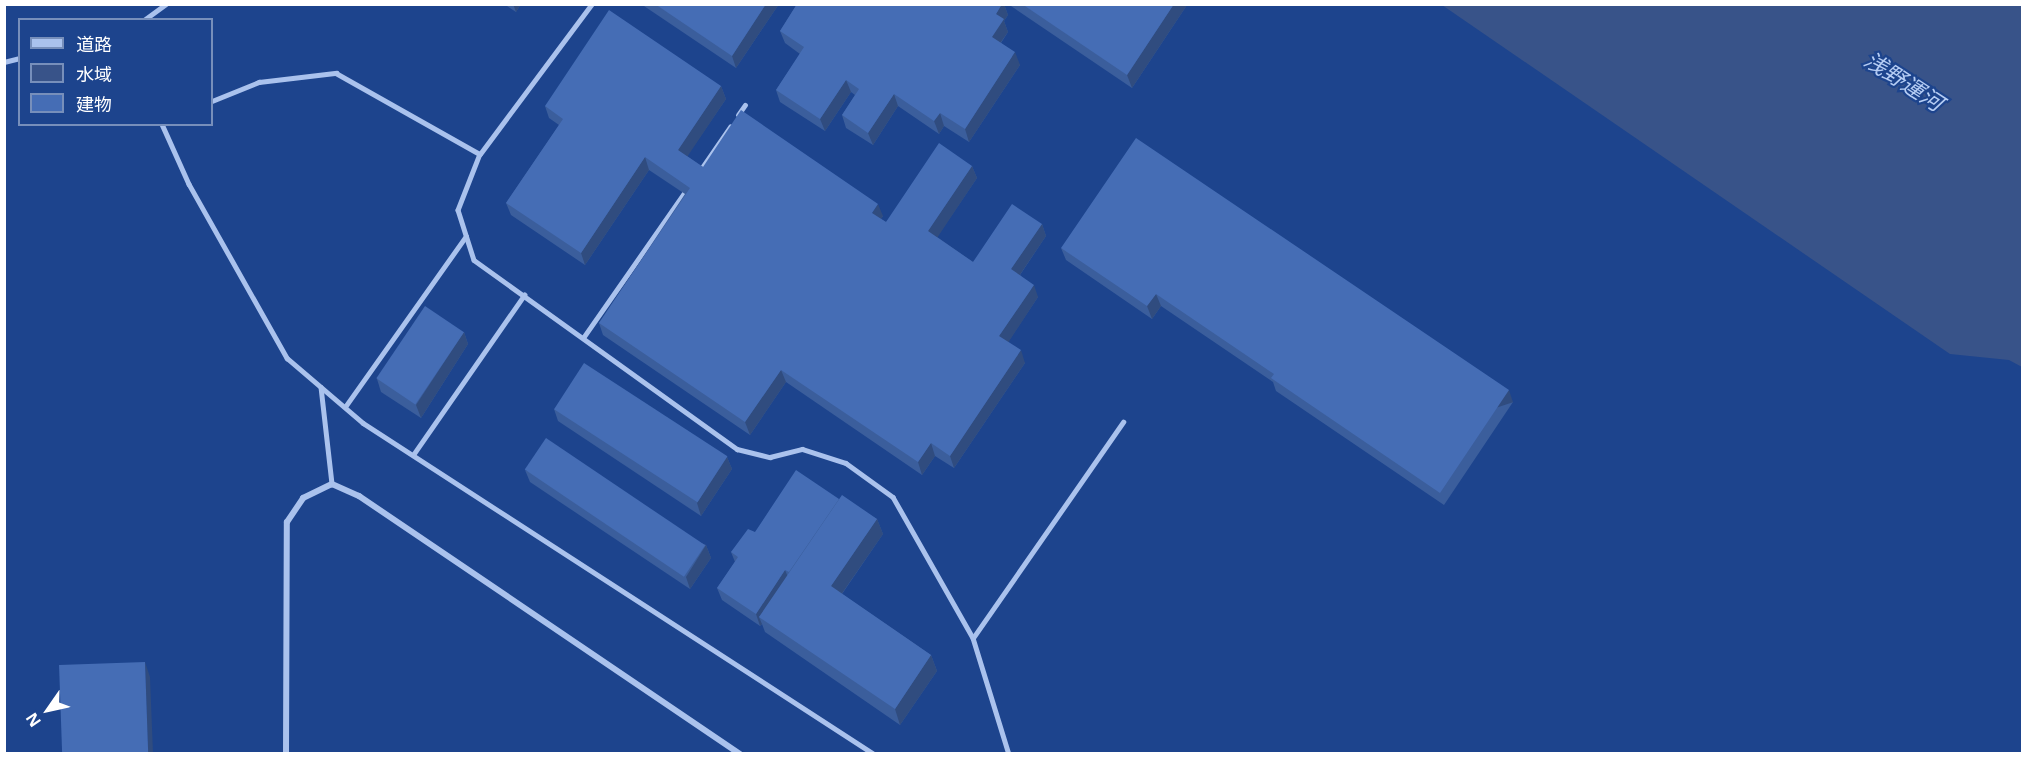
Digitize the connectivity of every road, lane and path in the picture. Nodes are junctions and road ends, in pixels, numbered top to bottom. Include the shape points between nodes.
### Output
1 (166, 4) edge
2 (592, 4) edge
3 (147, 18) edge
4 (213, 100) edge
5 (746, 105) dead end
6 (163, 126) edge
7 (480, 154) junction
8 (466, 235) junction
9 (524, 295) junction
10 (583, 338) junction
11 (321, 387) junction
12 (345, 407) junction
13 (1123, 422) dead end
14 (413, 455) junction
15 (332, 484) junction
16 (973, 638) junction
17 (286, 753) edge
18 (740, 753) edge
19 (874, 753) edge
20 (1009, 753) edge

1 - 3 lane
2 - 7 lane
4 - 7 lane via 259,82 336,73
5 - 10 lane
6 - 11 lane via 189,184 287,358
7 - 8 lane via 458,210
8 - 9 lane via 474,260
8 - 12 lane
9 - 10 lane
9 - 14 lane
10 - 16 lane via 737,449 770,456 802,449 846,463 892,497
11 - 12 lane
11 - 15 lane
12 - 14 lane
13 - 16 lane
14 - 19 lane
15 - 17 street via 303,498 286,522
15 - 18 street via 359,495
16 - 20 lane

